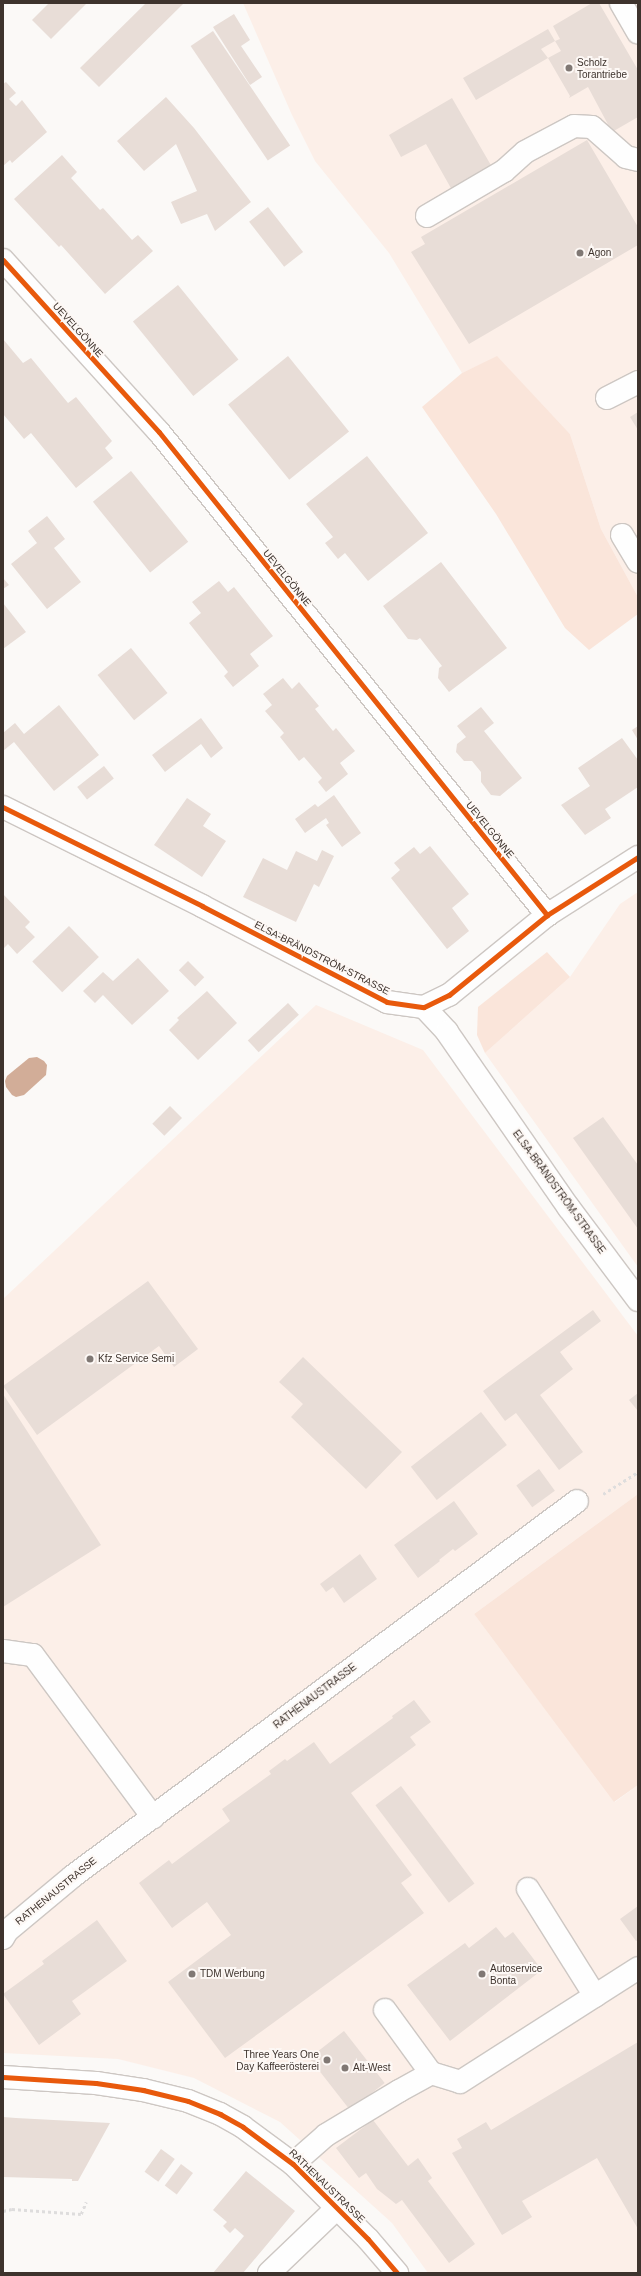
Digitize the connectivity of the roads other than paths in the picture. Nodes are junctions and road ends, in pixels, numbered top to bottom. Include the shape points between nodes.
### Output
1 (620, 3) edge
2 (638, 33) edge
3 (638, 160) edge
4 (427, 216) dead end
5 (3, 260) edge
6 (638, 382) edge
7 (607, 398) dead end
8 (622, 535) dead end
9 (638, 562) edge
10 (3, 808) edge
11 (638, 857) edge
12 (547, 915) junction
13 (424, 1007) junction
14 (638, 1300) edge
15 (577, 1501) road end
16 (3, 1651) edge
17 (153, 1817) junction
18 (528, 1889) dead end
19 (3, 1938) edge
20 (638, 1968) edge
21 (595, 1996) junction
22 (385, 2010) dead end
23 (431, 2073) junction
24 (3, 2077) edge
25 (293, 2164) junction
26 (337, 2208) junction
27 (269, 2273) edge
28 (397, 2273) edge

1 - 2 street
3 - 4 street via 626,157 592,127 574,126 524,152 504,171
5 - 12 street, UEVELGÖNNE via 159,432
6 - 7 street
8 - 9 street
10 - 13 street, ELSA-BRÄNDSTRÖM-STRASSE via 202,906 387,1002
11 - 12 street
12 - 13 street via 449,995
13 - 14 street, ELSA-BRÄNDSTRÖM-STRASSE via 447,1032
15 - 17 street, RATHENAUSTRASSE
16 - 17 street via 33,1655
17 - 19 street, RATHENAUSTRASSE via 73,1876 7,1931
18 - 21 street
20 - 21 street
21 - 23 street via 460,2082
22 - 23 street
23 - 25 street via 326,2135
24 - 25 street, RATHENAUSTRASSE via 96,2083 144,2090 188,2101 243,2127
25 - 26 street, RATHENAUSTRASSE
26 - 27 street, RATHENAUSTRASSE
26 - 28 street, RATHENAUSTRASSE

